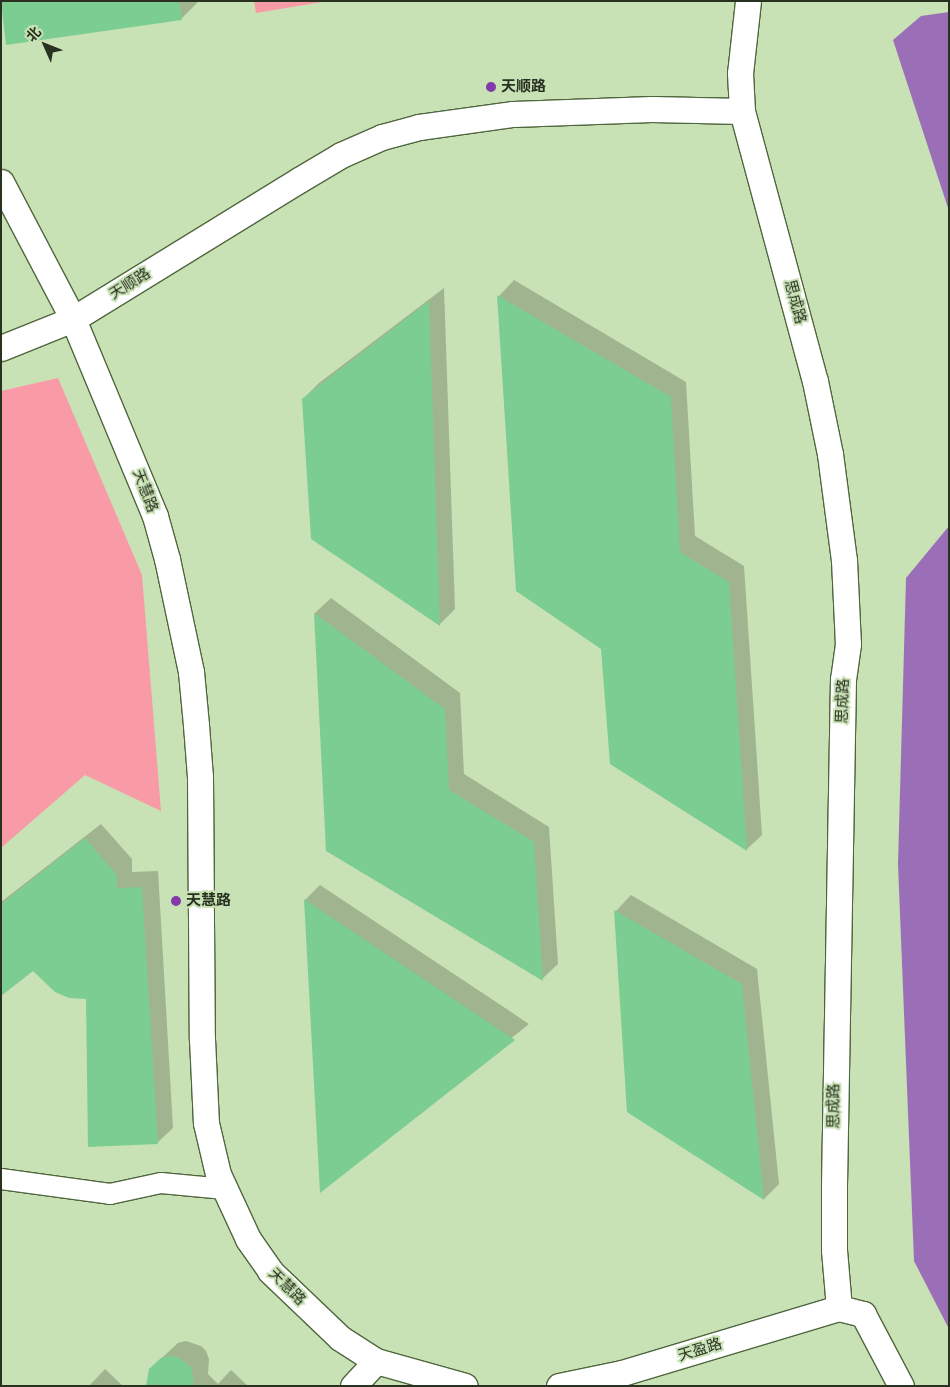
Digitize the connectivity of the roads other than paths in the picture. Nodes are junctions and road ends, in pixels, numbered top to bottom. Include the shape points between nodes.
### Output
1 (748, 1) edge
2 (742, 111) junction
3 (1, 182) edge
4 (73, 319) junction
5 (1, 348) edge
6 (1, 1179) edge
7 (225, 1189) junction
8 (839, 1308) junction
9 (376, 1361) junction
10 (353, 1386) edge
11 (465, 1386) edge
12 (559, 1386) edge
13 (901, 1386) edge

1 - 2 street, 思成路 via 740,63
2 - 4 street, 天顺路 via 652,109 513,114 427,126 382,137 341,155
2 - 8 street, 思成路 via 815,381 830,454 844,560 848,644 842,679 834,1185 834,1250
3 - 4 street, 天慧路
4 - 5 street, 天顺路
4 - 7 street, 天慧路 via 155,516 191,672 200,777 202,1038 206,1123 211,1150
6 - 7 street via 110,1194 162,1183
7 - 9 street, 天慧路 via 248,1239 270,1271 340,1338
8 - 12 street, 天盈路 via 622,1373
8 - 13 street via 863,1314
9 - 10 street
9 - 11 street

